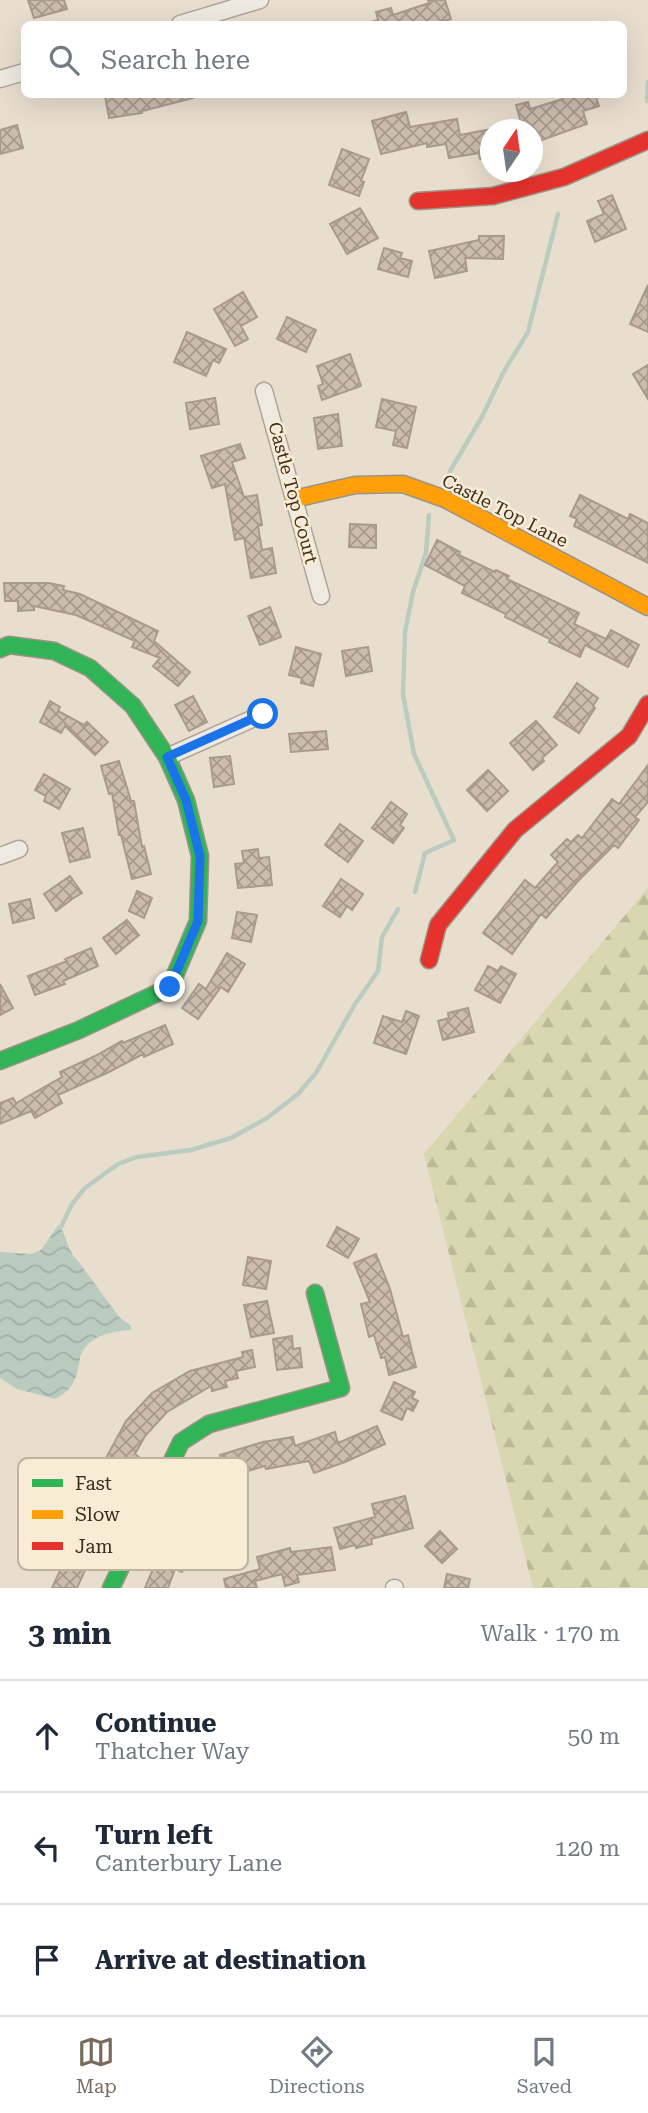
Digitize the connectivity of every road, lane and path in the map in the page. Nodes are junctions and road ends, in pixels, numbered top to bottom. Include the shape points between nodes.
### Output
1 (260, 0) edge
2 (190, 21) edge
3 (21, 73) edge
4 (0, 79) edge
5 (648, 140) edge
6 (418, 201) dead end
7 (264, 391) dead end
8 (294, 499) junction
9 (321, 596) dead end
10 (648, 607) edge
11 (0, 649) edge
12 (648, 704) edge
13 (263, 714) dead end
14 (167, 757) junction
15 (19, 849) dead end
16 (0, 856) edge
17 (429, 960) dead end
18 (0, 1061) edge
19 (315, 1293) dead end
20 (173, 1458) edge
21 (120, 1570) edge
22 (111, 1588) edge

1 - 2 street
3 - 4 street
5 - 6 street via 552,181 493,196
7 - 8 street, Castle Top Court
8 - 9 street, Castle Top Court
8 - 10 street, Castle Top Lane via 355,485 403,484 445,499
11 - 14 street via 9,645 54,650 90,668 133,706
12 - 17 street via 629,736 515,830 438,925
13 - 14 street
14 - 18 street via 186,800 200,856 198,921 170,987
15 - 16 street
19 - 20 street via 341,1388 209,1424 181,1442
21 - 22 street

